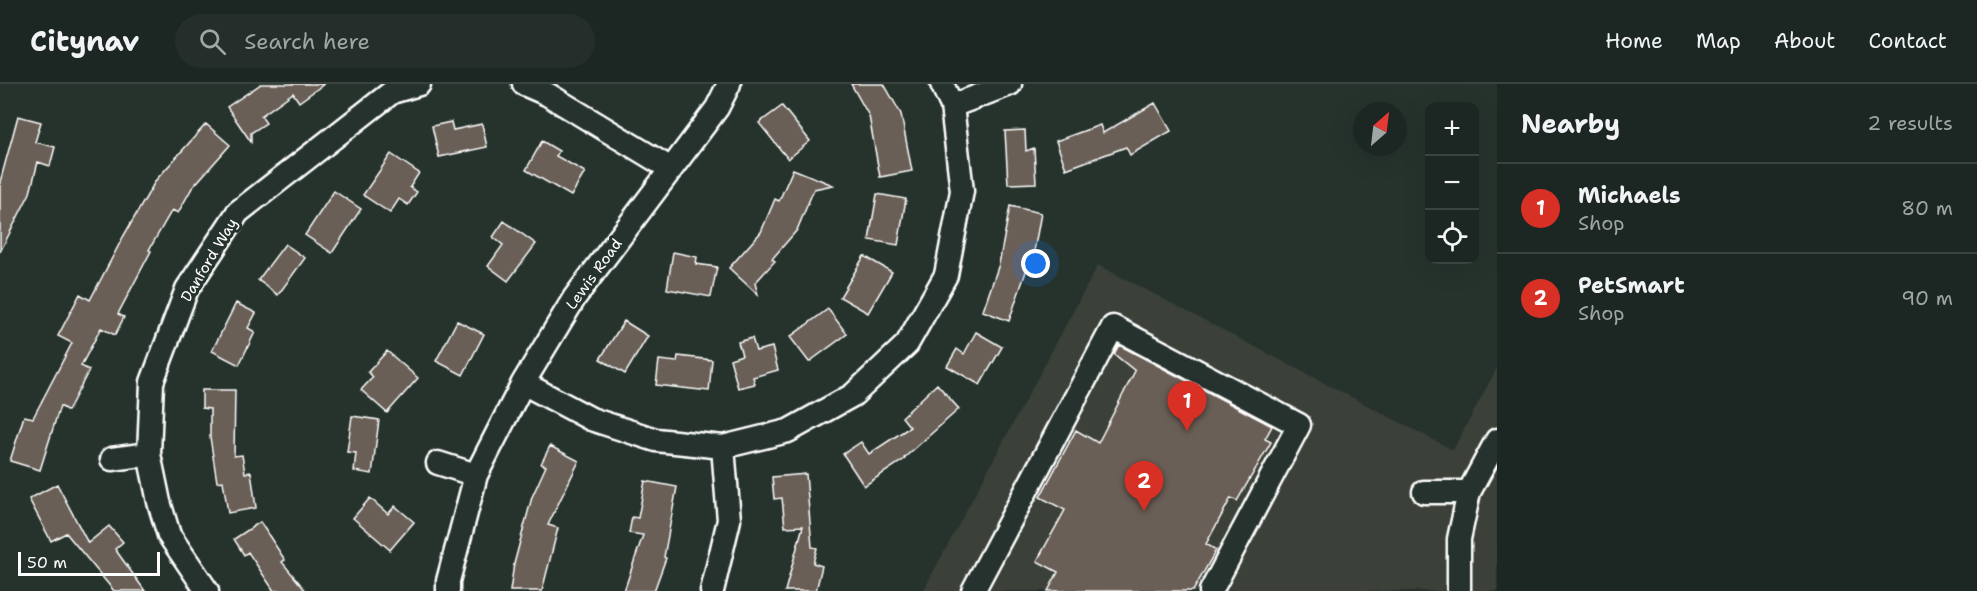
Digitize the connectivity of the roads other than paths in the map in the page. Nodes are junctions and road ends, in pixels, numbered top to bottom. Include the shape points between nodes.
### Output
1 (419, 84) edge
2 (524, 84) edge
3 (729, 84) edge
4 (942, 84) edge
5 (1010, 84) edge
6 (952, 106) junction
7 (671, 169) junction
8 (523, 383) junction
9 (1497, 440) edge
10 (723, 447) junction
11 (149, 454) junction
12 (112, 459) dead end
13 (438, 462) dead end
14 (476, 475) junction
15 (1424, 492) dead end
16 (1469, 492) junction
17 (207, 591) edge
18 (448, 591) edge
19 (712, 591) edge
20 (973, 591) edge
21 (1210, 591) edge
22 (1460, 591) edge

1 - 11 street, Danford Way via 392,92 238,212 188,289 152,382
2 - 7 street
3 - 7 street, Lewis Road via 717,108
4 - 6 street
5 - 6 street
6 - 10 street via 962,191 946,276 907,344 853,395 788,431
7 - 8 street, Lewis Road via 576,297
8 - 10 street via 591,418 656,440
8 - 14 street, Lewis Road
9 - 16 street
10 - 19 street via 729,520
11 - 12 street
11 - 17 street, Danford Way via 169,535
13 - 14 street
14 - 18 street, Lewis Road
15 - 16 street
16 - 22 street via 1459,539
20 - 21 street via 1113,327 1299,425

